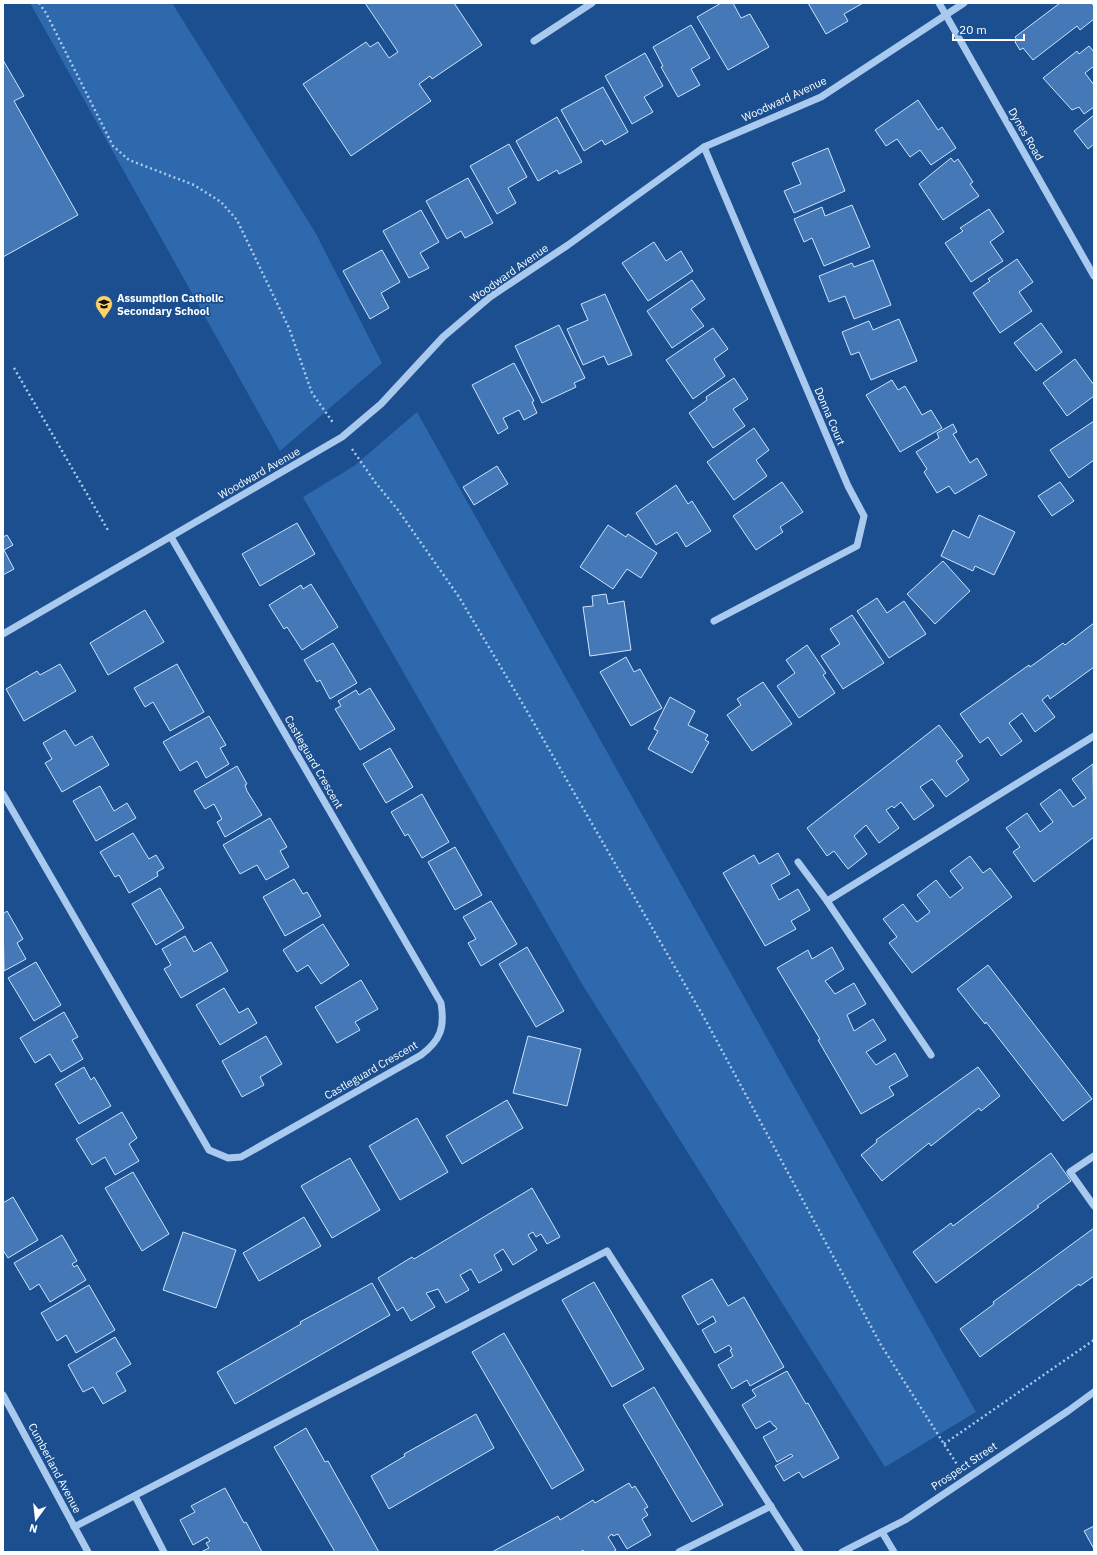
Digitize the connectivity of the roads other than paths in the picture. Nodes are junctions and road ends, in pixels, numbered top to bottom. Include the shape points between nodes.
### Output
1 (592, 3) edge
2 (939, 3) edge
3 (964, 3) edge
4 (946, 14) junction
5 (534, 41) dead end
6 (704, 147) junction
7 (1094, 276) edge
8 (171, 537) junction
9 (714, 621) dead end
10 (3, 634) edge
11 (1094, 736) edge
12 (3, 794) edge
13 (798, 862) dead end
14 (827, 901) junction
15 (930, 1055) dead end
16 (1094, 1156) edge
17 (1094, 1206) edge
18 (1094, 1392) edge
19 (3, 1395) edge
20 (135, 1496) junction
21 (771, 1506) junction
22 (74, 1527) junction
23 (882, 1532) junction
24 (88, 1552) edge
25 (164, 1552) edge
26 (679, 1552) edge
27 (800, 1552) edge
28 (842, 1552) edge
29 (894, 1552) edge

1 - 5 street
2 - 4 street, Dynes Road
3 - 4 street, Woodward Avenue
4 - 6 street, Woodward Avenue via 821,97
4 - 7 street, Dynes Road
6 - 8 street, Woodward Avenue via 568,245 490,297 443,337 381,404 342,437
6 - 9 street, Donna Court via 848,486 864,516 857,546
8 - 10 street, Woodward Avenue
8 - 12 street, Castleguard Crescent via 441,1003 444,1018 431,1047 241,1157 228,1158 209,1150
11 - 14 street
13 - 14 street
14 - 15 street
16 - 17 street via 1070,1172
18 - 23 street, Prospect Street via 905,1520
19 - 22 street, Cumberland Avenue
20 - 21 street via 607,1251
20 - 22 street
20 - 25 street
21 - 26 street
21 - 27 street
22 - 24 street, Cumberland Avenue
23 - 28 street, Prospect Street
23 - 29 street

